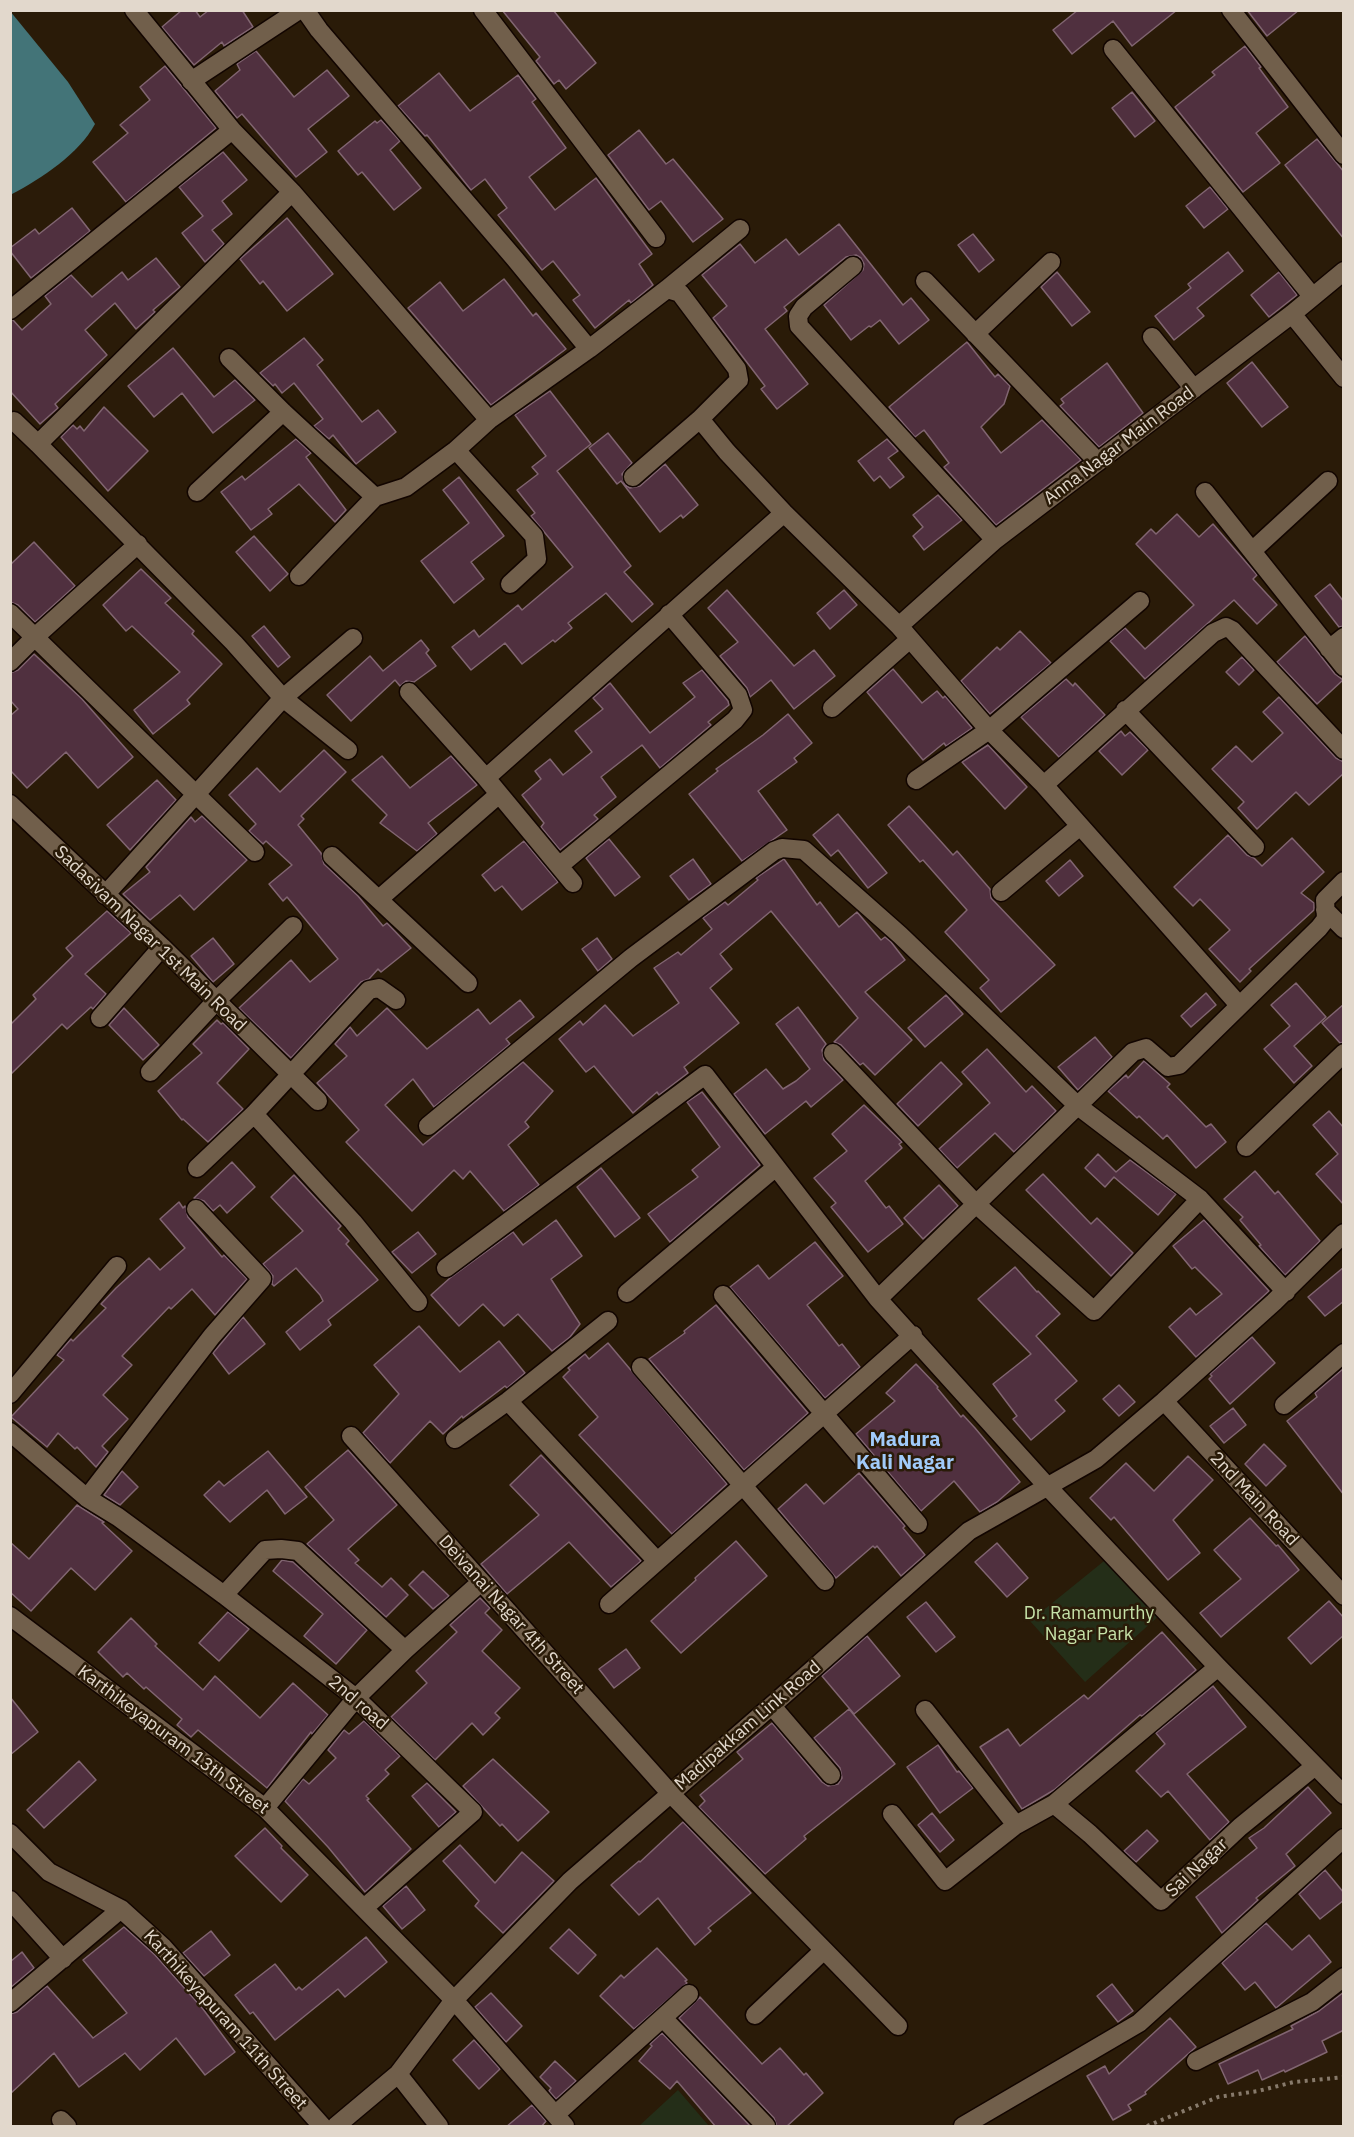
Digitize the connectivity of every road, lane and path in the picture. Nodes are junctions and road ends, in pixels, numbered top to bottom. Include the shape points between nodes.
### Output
1 (134, 10) edge
2 (299, 10) edge
3 (305, 10) edge
4 (483, 10) edge
5 (1231, 10) edge
6 (1113, 49) dead end
7 (191, 81) junction
8 (232, 130) junction
9 (1344, 155) edge
10 (292, 192) junction
11 (740, 229) dead end
12 (656, 238) dead end
13 (1051, 262) dead end
14 (853, 266) dead end
15 (1344, 271) edge
16 (925, 281) dead end
17 (667, 289) junction
18 (1312, 296) junction
19 (10, 310) edge
20 (1292, 314) junction
21 (975, 334) junction
22 (1152, 337) dead end
23 (589, 349) junction
24 (229, 358) dead end
25 (1344, 378) edge
26 (1194, 389) junction
27 (283, 412) junction
28 (700, 419) junction
29 (489, 420) junction
30 (14, 421) dead end
31 (38, 444) junction
32 (456, 450) junction
33 (1098, 462) junction
34 (633, 477) dead end
35 (1328, 481) dead end
36 (197, 492) dead end
37 (1205, 492) dead end
38 (375, 496) junction
39 (784, 513) junction
40 (995, 540) junction
41 (138, 544) junction
42 (1251, 551) junction
43 (299, 576) dead end
44 (510, 584) dead end
45 (1140, 601) dead end
46 (10, 612) edge
47 (669, 614) junction
48 (904, 633) junction
49 (36, 636) junction
50 (1344, 637) edge
51 (353, 638) dead end
52 (1329, 649) junction
53 (10, 662) edge
54 (1344, 667) edge
55 (409, 692) dead end
56 (284, 698) junction
57 (832, 708) dead end
58 (1125, 710) junction
59 (990, 730) junction
60 (348, 750) dead end
61 (1344, 750) edge
62 (486, 778) junction
63 (916, 780) dead end
64 (1044, 785) junction
65 (196, 795) junction
66 (498, 795) junction
67 (10, 804) edge
68 (1080, 826) junction
69 (1255, 848) dead end
70 (255, 852) dead end
71 (332, 856) dead end
72 (559, 866) junction
73 (1344, 881) edge
74 (573, 883) dead end
75 (1001, 892) dead end
76 (105, 895) junction
77 (378, 899) junction
78 (1325, 910) junction
79 (293, 926) dead end
80 (1344, 929) edge
81 (162, 947) junction
82 (468, 982) dead end
83 (216, 1000) junction
84 (396, 1000) dead end
85 (1239, 1005) junction
86 (100, 1018) dead end
87 (833, 1053) dead end
88 (1344, 1053) edge
89 (150, 1072) dead end
90 (290, 1073) junction
91 (318, 1101) dead end
92 (1078, 1106) junction
93 (254, 1114) junction
94 (428, 1126) dead end
95 (1246, 1147) dead end
96 (776, 1167) junction
97 (197, 1168) dead end
98 (1200, 1199) junction
99 (976, 1204) junction
100 (196, 1209) dead end
101 (1342, 1240) edge
102 (117, 1266) dead end
103 (446, 1268) dead end
104 (1286, 1292) junction
105 (627, 1293) dead end
106 (723, 1295) dead end
107 (878, 1299) junction
108 (418, 1302) dead end
109 (608, 1321) dead end
110 (913, 1335) junction
111 (1344, 1353) edge
112 (641, 1367) dead end
113 (10, 1395) edge
114 (508, 1401) junction
115 (1164, 1401) junction
116 (1284, 1405) dead end
117 (824, 1413) junction
118 (10, 1432) edge
119 (351, 1436) dead end
120 (455, 1439) dead end
121 (743, 1485) junction
122 (1047, 1486) junction
123 (87, 1498) junction
124 (918, 1524) dead end
125 (657, 1561) junction
126 (825, 1581) dead end
127 (481, 1582) junction
128 (224, 1595) junction
129 (1344, 1596) edge
130 (609, 1604) dead end
131 (10, 1616) edge
132 (405, 1650) junction
133 (1218, 1667) junction
134 (356, 1698) junction
135 (772, 1706) junction
136 (925, 1710) dead end
137 (1315, 1766) junction
138 (831, 1775) dead end
139 (671, 1794) junction
140 (1344, 1795) edge
141 (1054, 1804) junction
142 (265, 1808) junction
143 (892, 1814) dead end
144 (1016, 1825) junction
145 (10, 1833) edge
146 (1344, 1838) edge
147 (10, 1900) edge
148 (364, 1908) junction
149 (122, 1910) junction
150 (824, 1950) junction
151 (63, 1959) junction
152 (1344, 1977) edge
153 (689, 1994) dead end
154 (454, 2000) junction
155 (10, 2003) edge
156 (755, 2015) dead end
157 (663, 2018) junction
158 (897, 2026) dead end
159 (1196, 2061) dead end
160 (398, 2074) junction
161 (1344, 2077) edge
162 (561, 2120) edge
163 (322, 2127) edge
164 (336, 2127) edge
165 (439, 2127) edge
166 (766, 2127) edge
167 (963, 2127) edge
168 (1147, 2127) edge

1 - 7 street
2 - 7 street
3 - 23 street
4 - 12 street
5 - 9 street
6 - 18 street
7 - 8 street
8 - 10 street
8 - 19 street
10 - 29 street
10 - 31 street
11 - 17 street
13 - 21 street
14 - 40 street via 804,307 798,316 799,326
15 - 18 street, Anna Nagar Main Road
16 - 21 street
17 - 23 street
17 - 28 street via 680,293 737,369 739,380
18 - 20 street, Anna Nagar Main Road
20 - 25 street
20 - 26 street, Anna Nagar Main Road
21 - 33 street
22 - 26 street
23 - 29 street
24 - 27 street
26 - 33 street, Anna Nagar Main Road
27 - 36 street
27 - 38 street
28 - 34 street
28 - 39 street
29 - 32 street
30 - 31 street
31 - 41 street
32 - 38 street via 406,487
32 - 44 street via 534,536 537,559
33 - 40 street, Anna Nagar Main Road
35 - 42 street
37 - 42 street
38 - 43 street
39 - 47 street
39 - 48 street
40 - 48 street, Anna Nagar Main Road
41 - 49 street
41 - 56 street
42 - 52 street
45 - 59 street
46 - 49 street
47 - 62 street
47 - 72 street via 738,695 743,710
48 - 57 street, Anna Nagar Main Road
48 - 59 street
49 - 53 street
49 - 65 street
50 - 52 street
51 - 56 street
52 - 54 street
55 - 62 street
56 - 60 street
56 - 65 street
58 - 61 street via 1213,633 1226,627
58 - 64 street
58 - 69 street
59 - 63 street
59 - 64 street
62 - 66 street
64 - 68 street
65 - 70 street
65 - 76 street
66 - 72 street
66 - 77 street
67 - 76 street, Sadasivam Nagar 1st Main Road
68 - 75 street
68 - 85 street
71 - 77 street
72 - 74 street
73 - 78 street via 1325,900
76 - 81 street, Sadasivam Nagar 1st Main Road
77 - 82 street
78 - 80 street
78 - 85 street via 1326,919 1319,928
79 - 83 street
81 - 83 street, Sadasivam Nagar 1st Main Road
81 - 86 street
83 - 89 street
83 - 90 street, Sadasivam Nagar 1st Main Road
84 - 90 street via 380,988 369,990
85 - 92 street via 1179,1065 1168,1067 1146,1048 1133,1052
87 - 99 street
88 - 95 street
90 - 91 street, Sadasivam Nagar 1st Main Road
90 - 93 street
92 - 94 street via 900,935 804,850 782,848 631,958
92 - 98 street
92 - 99 street
93 - 97 street
93 - 108 street via 354,1222
96 - 103 street via 705,1075
96 - 105 street
96 - 107 street
98 - 99 street via 1094,1311
98 - 104 street
99 - 107 street
100 - 123 street via 262,1280 212,1336
101 - 104 street, Madipakkam Link Road
102 - 113 street
104 - 115 street, Madipakkam Link Road
106 - 117 street
107 - 110 street
109 - 114 street
110 - 117 street
110 - 122 street
111 - 116 street
112 - 121 street
114 - 120 street
114 - 125 street
115 - 122 street, Madipakkam Link Road via 1096,1459
115 - 129 street, 2nd Main Road
117 - 121 street
117 - 124 street
118 - 123 street, 2nd road
119 - 127 street, Deivanai Nagar 4th Street
121 - 125 street
121 - 126 street
122 - 133 street
122 - 135 street, Madipakkam Link Road via 969,1531
123 - 128 street, 2nd road
125 - 130 street
127 - 132 street
127 - 139 street, Deivanai Nagar 4th Street
128 - 132 street via 265,1550 298,1551
128 - 134 street, 2nd road
131 - 142 street, Karthikeyapuram 13th Street
132 - 134 street
133 - 137 street
133 - 141 street
134 - 142 street
134 - 148 street, 2nd road via 473,1812
135 - 138 street
135 - 139 street, Madipakkam Link Road
136 - 144 street
137 - 140 street
137 - 141 street, Sai Nagar via 1240,1827 1161,1901
139 - 150 street, Deivanai Nagar 4th Street
139 - 154 street, Madipakkam Link Road via 570,1881
141 - 144 street
142 - 148 street, Karthikeyapuram 13th Street
143 - 144 street via 945,1881
145 - 149 street, Karthikeyapuram 11th Street via 49,1872
146 - 167 street via 1139,2023
147 - 151 street
148 - 154 street, Karthikeyapuram 13th Street
149 - 151 street
149 - 163 street, Karthikeyapuram 11th Street via 163,1947
150 - 156 street
150 - 158 street, Deivanai Nagar 4th Street
151 - 155 street
152 - 159 street via 1312,2002
153 - 157 street
154 - 160 street, Madipakkam Link Road
154 - 162 street, Karthikeyapuram 13th Street
157 - 162 street
157 - 166 street
160 - 164 street, Madipakkam Link Road
160 - 165 street
161 - 168 path via 1218,2097

